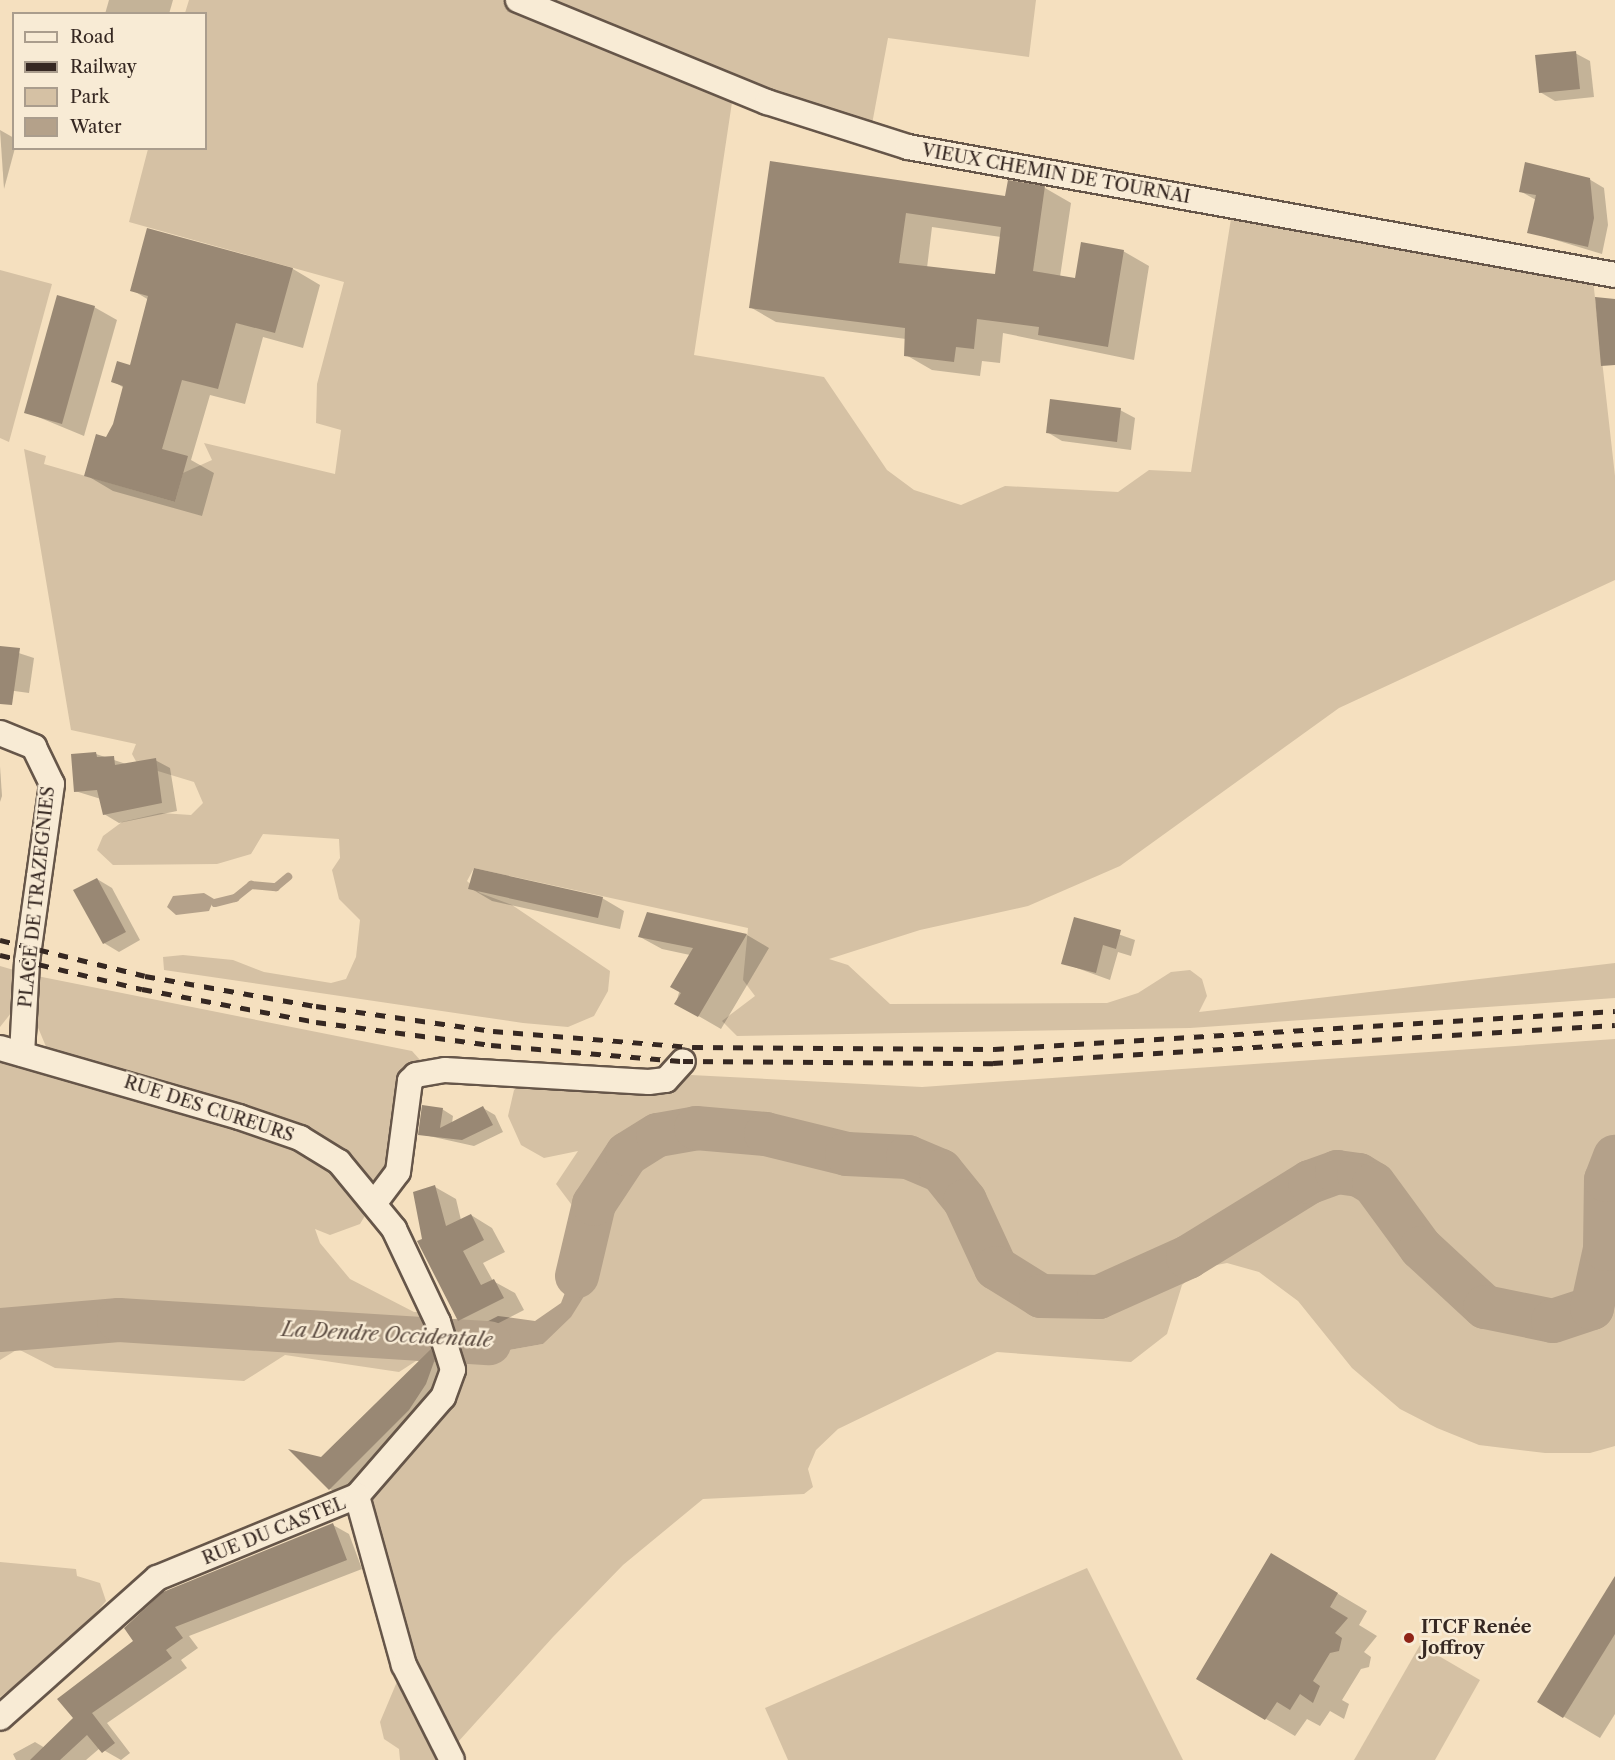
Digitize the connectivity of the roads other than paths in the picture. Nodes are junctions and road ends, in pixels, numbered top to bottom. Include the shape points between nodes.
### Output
1 (518, 0) edge
2 (1615, 275) edge
3 (0, 733) edge
4 (11, 1051) edge
5 (683, 1061) dead end
6 (376, 1201) junction
7 (357, 1496) junction
8 (0, 1718) edge
9 (452, 1760) edge

1 - 2 street, VIEUX CHEMIN DE TOURNAI via 766,102 908,147
3 - 4 street, PLACE DE TRAZEGNIES via 34,747 52,784
4 - 6 street, RUE DES CUREURS via 300,1138 339,1162
5 - 6 street via 666,1080 649,1082 429,1070 416,1075 410,1081 398,1172
6 - 7 street, RUE DES CUREURS via 438,1322 453,1360 443,1397
7 - 8 street, RUE DU CASTEL via 157,1578
7 - 9 street, RUE DU CASTEL via 404,1665

